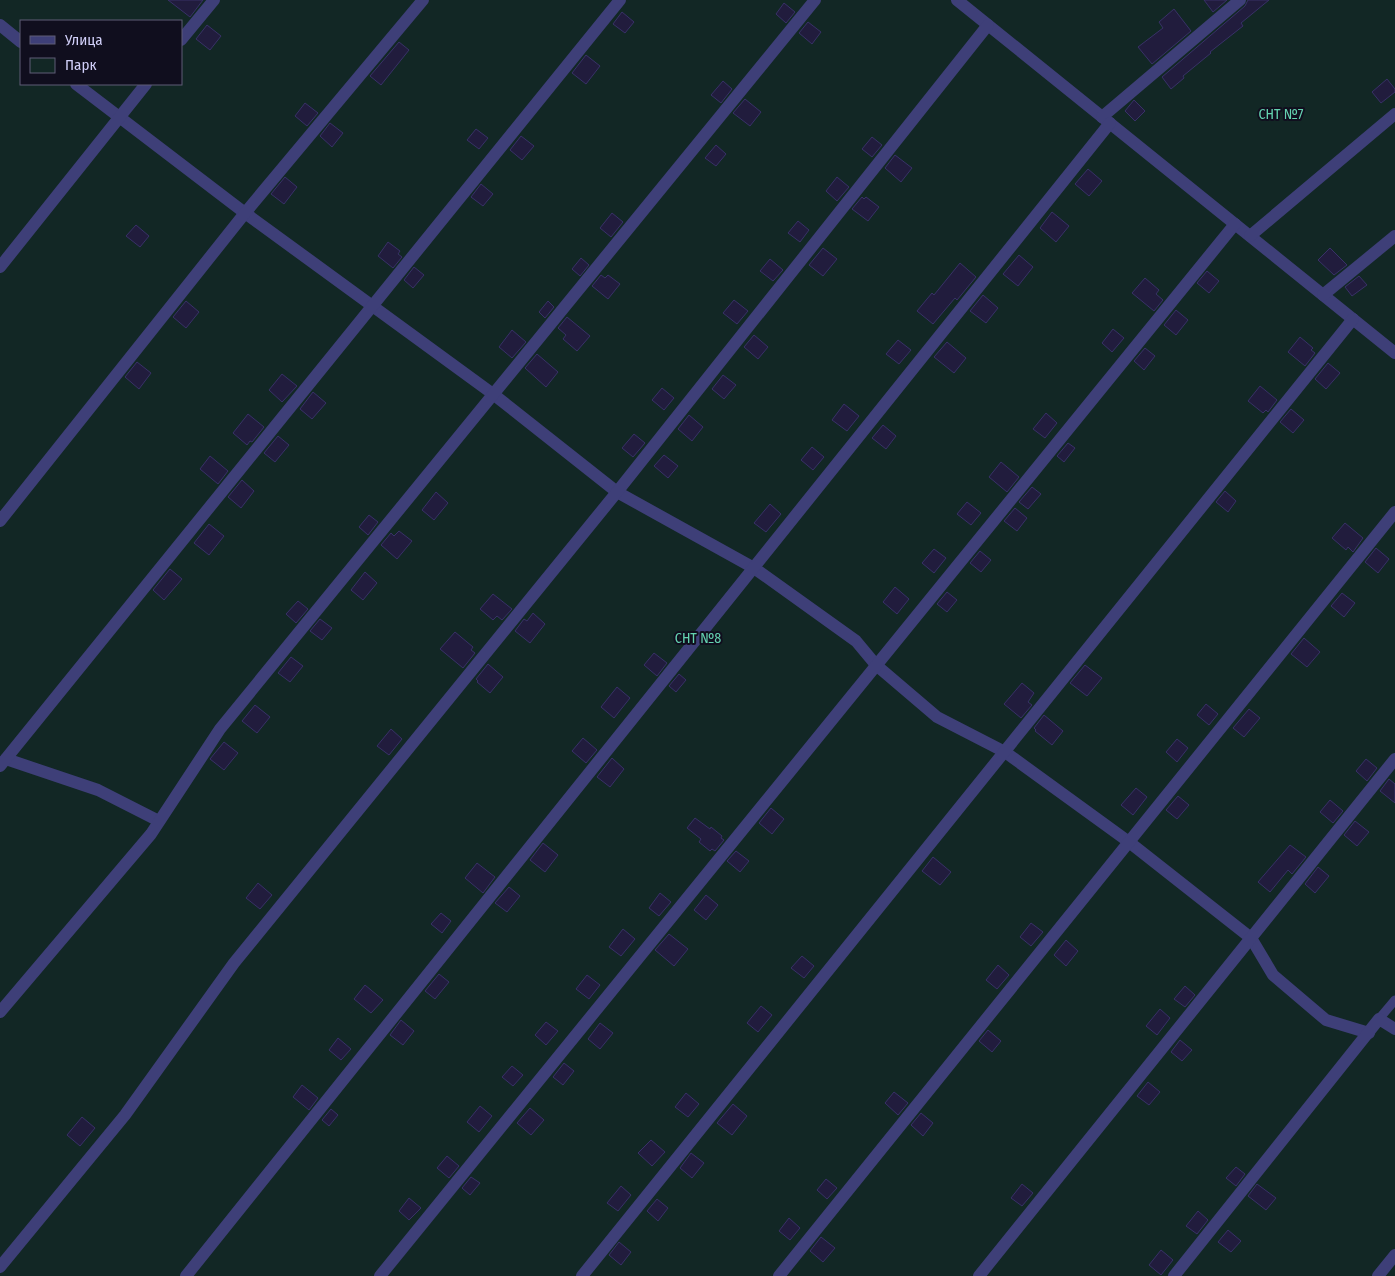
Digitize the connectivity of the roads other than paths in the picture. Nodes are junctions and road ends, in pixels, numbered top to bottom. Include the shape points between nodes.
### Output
1 (214, 0) edge
2 (423, 0) edge
3 (620, 0) edge
4 (815, 0) edge
5 (957, 0) edge
6 (1240, 0) edge
7 (0, 25) edge
8 (988, 25) junction
9 (182, 39) edge
10 (20, 41) edge
11 (77, 85) edge
12 (145, 85) edge
13 (1395, 114) edge
14 (119, 116) junction
15 (1106, 120) junction
16 (245, 213) junction
17 (1234, 224) junction
18 (1250, 236) junction
19 (1395, 236) edge
20 (0, 267) edge
21 (1324, 295) junction
22 (373, 306) junction
23 (1353, 319) junction
24 (1395, 353) edge
25 (493, 394) junction
26 (617, 492) junction
27 (1395, 512) edge
28 (0, 521) edge
29 (754, 568) junction
30 (876, 665) junction
31 (1005, 752) junction
32 (1395, 759) edge
33 (3, 763) edge
34 (159, 820) junction
35 (1128, 842) junction
36 (1251, 938) junction
37 (1395, 1000) edge
38 (0, 1012) edge
39 (1379, 1019) junction
40 (1395, 1029) edge
41 (1369, 1033) junction
42 (1395, 1254) edge
43 (0, 1267) edge
44 (186, 1276) edge
45 (380, 1276) edge
46 (582, 1276) edge
47 (779, 1276) edge
48 (979, 1276) edge
49 (1174, 1276) edge
50 (1378, 1276) edge

1 - 9 street
2 - 16 street
3 - 22 street
4 - 25 street
5 - 8 street
6 - 15 street
7 - 10 street
8 - 15 street
8 - 26 street
11 - 14 street
12 - 14 street
13 - 18 street
14 - 16 street
14 - 20 street
15 - 17 street
15 - 29 street
16 - 22 street
16 - 28 street
17 - 18 street
17 - 30 street
18 - 21 street
19 - 21 street
21 - 23 street
22 - 25 street
22 - 33 street
23 - 24 street
23 - 31 street
25 - 26 street
25 - 34 street via 220,729
26 - 29 street
26 - 43 street via 234,963 125,1115
27 - 35 street
29 - 30 street via 856,641
29 - 44 street
30 - 31 street via 937,717
30 - 45 street
31 - 35 street
31 - 46 street
32 - 36 street
33 - 34 street via 98,790
34 - 38 street
35 - 36 street
35 - 47 street
36 - 41 street via 1273,975 1326,1020
36 - 48 street
37 - 39 lane
39 - 40 street
39 - 41 street
41 - 49 street
42 - 50 street

